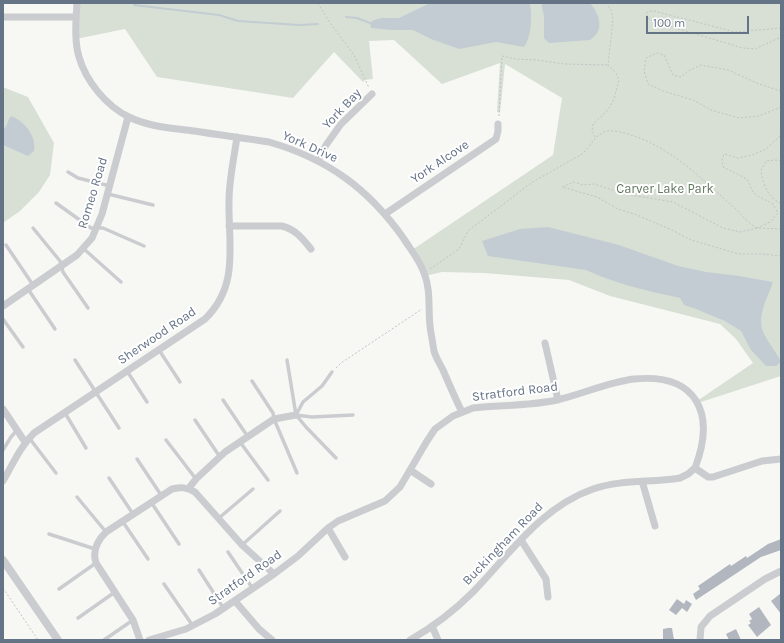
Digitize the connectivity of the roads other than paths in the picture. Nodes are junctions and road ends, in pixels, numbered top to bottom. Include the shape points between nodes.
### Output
1 (77, 3) edge
2 (3, 17) edge
3 (76, 17) junction
4 (372, 94) road end
5 (128, 117) junction
6 (498, 124) road end
7 (237, 137) junction
8 (318, 161) junction
9 (68, 172) dead end
10 (110, 186) junction
11 (108, 194) junction
12 (56, 203) dead end
13 (153, 205) dead end
14 (384, 214) junction
15 (229, 226) junction
16 (34, 228) dead end
17 (98, 228) junction
18 (6, 245) dead end
19 (144, 246) dead end
20 (84, 249) junction
21 (311, 249) dead end
22 (61, 266) junction
23 (121, 282) dead end
24 (31, 287) junction
25 (3, 306) edge
26 (88, 308) dead end
27 (3, 319) edge
28 (55, 329) dead end
29 (545, 343) dead end
30 (23, 348) dead end
31 (159, 350) junction
32 (75, 360) dead end
33 (287, 360) dead end
34 (127, 370) junction
35 (332, 372) road end
36 (252, 381) dead end
37 (180, 382) dead end
38 (96, 391) junction
39 (223, 400) dead end
40 (558, 400) junction
41 (147, 402) dead end
42 (4, 412) edge
43 (64, 412) junction
44 (462, 412) junction
45 (296, 415) junction
46 (353, 415) dead end
47 (274, 419) junction
48 (195, 420) dead end
49 (119, 428) dead end
50 (17, 430) junction
51 (248, 437) junction
52 (27, 440) junction
53 (166, 440) dead end
54 (240, 442) junction
55 (86, 448) dead end
56 (3, 450) edge
57 (220, 457) junction
58 (336, 458) dead end
59 (137, 459) dead end
60 (781, 459) edge
61 (695, 468) junction
62 (410, 470) junction
63 (56, 473) dead end
64 (297, 473) dead end
65 (108, 478) dead end
66 (196, 479) junction
67 (268, 480) dead end
68 (3, 481) edge
69 (642, 481) junction
70 (431, 484) dead end
71 (189, 488) junction
72 (253, 489) dead end
73 (161, 495) junction
74 (77, 497) dead end
75 (151, 502) junction
76 (280, 511) dead end
77 (133, 514) junction
78 (218, 518) junction
79 (122, 521) junction
80 (655, 526) dead end
81 (328, 528) junction
82 (106, 532) junction
83 (49, 534) dead end
84 (521, 540) junction
85 (179, 544) dead end
86 (242, 545) junction
87 (95, 549) junction
88 (228, 552) dead end
89 (344, 557) dead end
90 (148, 559) dead end
91 (3, 560) edge
92 (96, 564) junction
93 (199, 570) dead end
94 (781, 571) edge
95 (274, 574) junction
96 (164, 584) dead end
97 (59, 589) dead end
98 (253, 589) junction
99 (115, 592) junction
100 (548, 598) dead end
101 (235, 601) junction
102 (224, 609) junction
103 (78, 618) dead end
104 (134, 620) junction
105 (193, 626) junction
106 (432, 626) junction
107 (58, 640) edge
108 (104, 640) edge
109 (140, 640) edge
110 (149, 640) edge
111 (272, 640) edge
112 (410, 640) edge
113 (438, 640) edge
114 (700, 640) edge

1 - 3 street, York Drive
2 - 3 street
3 - 5 street, York Drive via 79,58 85,72 100,94
4 - 8 street, York Bay via 341,124
5 - 7 street, York Drive via 157,126
5 - 10 street, Romeo Road
6 - 14 street, York Alcove via 496,139
7 - 8 street, York Drive via 285,146
7 - 15 street, Sherwood Road via 229,200
8 - 14 street, York Drive via 357,186
9 - 10 lane via 78,178
10 - 11 street, Romeo Road
11 - 13 lane
11 - 17 street, Romeo Road
12 - 17 lane via 91,228
14 - 44 street, York Drive via 412,250 424,273 428,287 430,331 434,352
15 - 21 street via 288,227
15 - 31 street, Sherwood Road via 230,264 220,301 205,319
16 - 22 lane
17 - 19 lane
17 - 20 street, Romeo Road
18 - 24 lane
20 - 22 street, Romeo Road
20 - 23 lane
22 - 24 street, Romeo Road
22 - 26 lane via 62,272
24 - 25 street, Romeo Road
24 - 28 lane
27 - 30 lane
29 - 40 street
31 - 34 street, Sherwood Road
31 - 37 lane
32 - 38 lane
33 - 45 lane
34 - 38 street, Sherwood Road
34 - 41 lane
35 - 45 lane via 322,386 303,402
36 - 47 lane via 273,413
38 - 43 street, Sherwood Road
38 - 49 lane
39 - 51 lane
40 - 44 street, Stratford Road via 473,408
40 - 61 street, Stratford Road via 634,379 663,380 685,387 697,401 704,427 703,443
42 - 50 street
43 - 52 street, Sherwood Road
43 - 55 lane
44 - 62 street, Stratford Road via 435,429
45 - 46 lane
45 - 47 street
45 - 58 lane
47 - 51 street
47 - 64 lane
48 - 57 lane
50 - 52 street
50 - 56 lane
51 - 54 street
52 - 63 lane
52 - 68 street, Sherwood Road
53 - 66 lane
54 - 57 street
54 - 67 lane
57 - 66 street
59 - 73 lane
60 - 61 street via 762,461 713,477 708,477
61 - 69 street, Buckingham Road via 680,478
62 - 70 street
62 - 81 street, Stratford Road via 400,487 385,501 343,518
65 - 77 lane
66 - 71 street
69 - 80 street
69 - 84 street, Buckingham Road via 609,484 577,496 552,511
71 - 73 street via 172,489
71 - 78 street
72 - 78 lane
73 - 75 street
74 - 82 lane
75 - 77 street
75 - 85 lane
76 - 86 lane
77 - 79 street
78 - 86 street
79 - 82 street
79 - 90 lane
81 - 89 street
81 - 95 street, Stratford Road
82 - 87 street
83 - 87 lane
84 - 100 street via 546,579
84 - 106 street, Buckingham Road via 472,593
86 - 95 street
87 - 92 street
88 - 98 lane
91 - 107 street
92 - 97 lane
92 - 99 street
93 - 102 lane
94 - 114 street via 710,616 701,627
95 - 98 street, Stratford Road
96 - 105 lane
98 - 101 street, Stratford Road
99 - 103 lane
99 - 104 street
101 - 102 street, Stratford Road
101 - 111 street
102 - 105 street, Stratford Road
104 - 108 lane
104 - 109 street
105 - 110 street, Stratford Road
106 - 112 street, Buckingham Road
106 - 113 street

